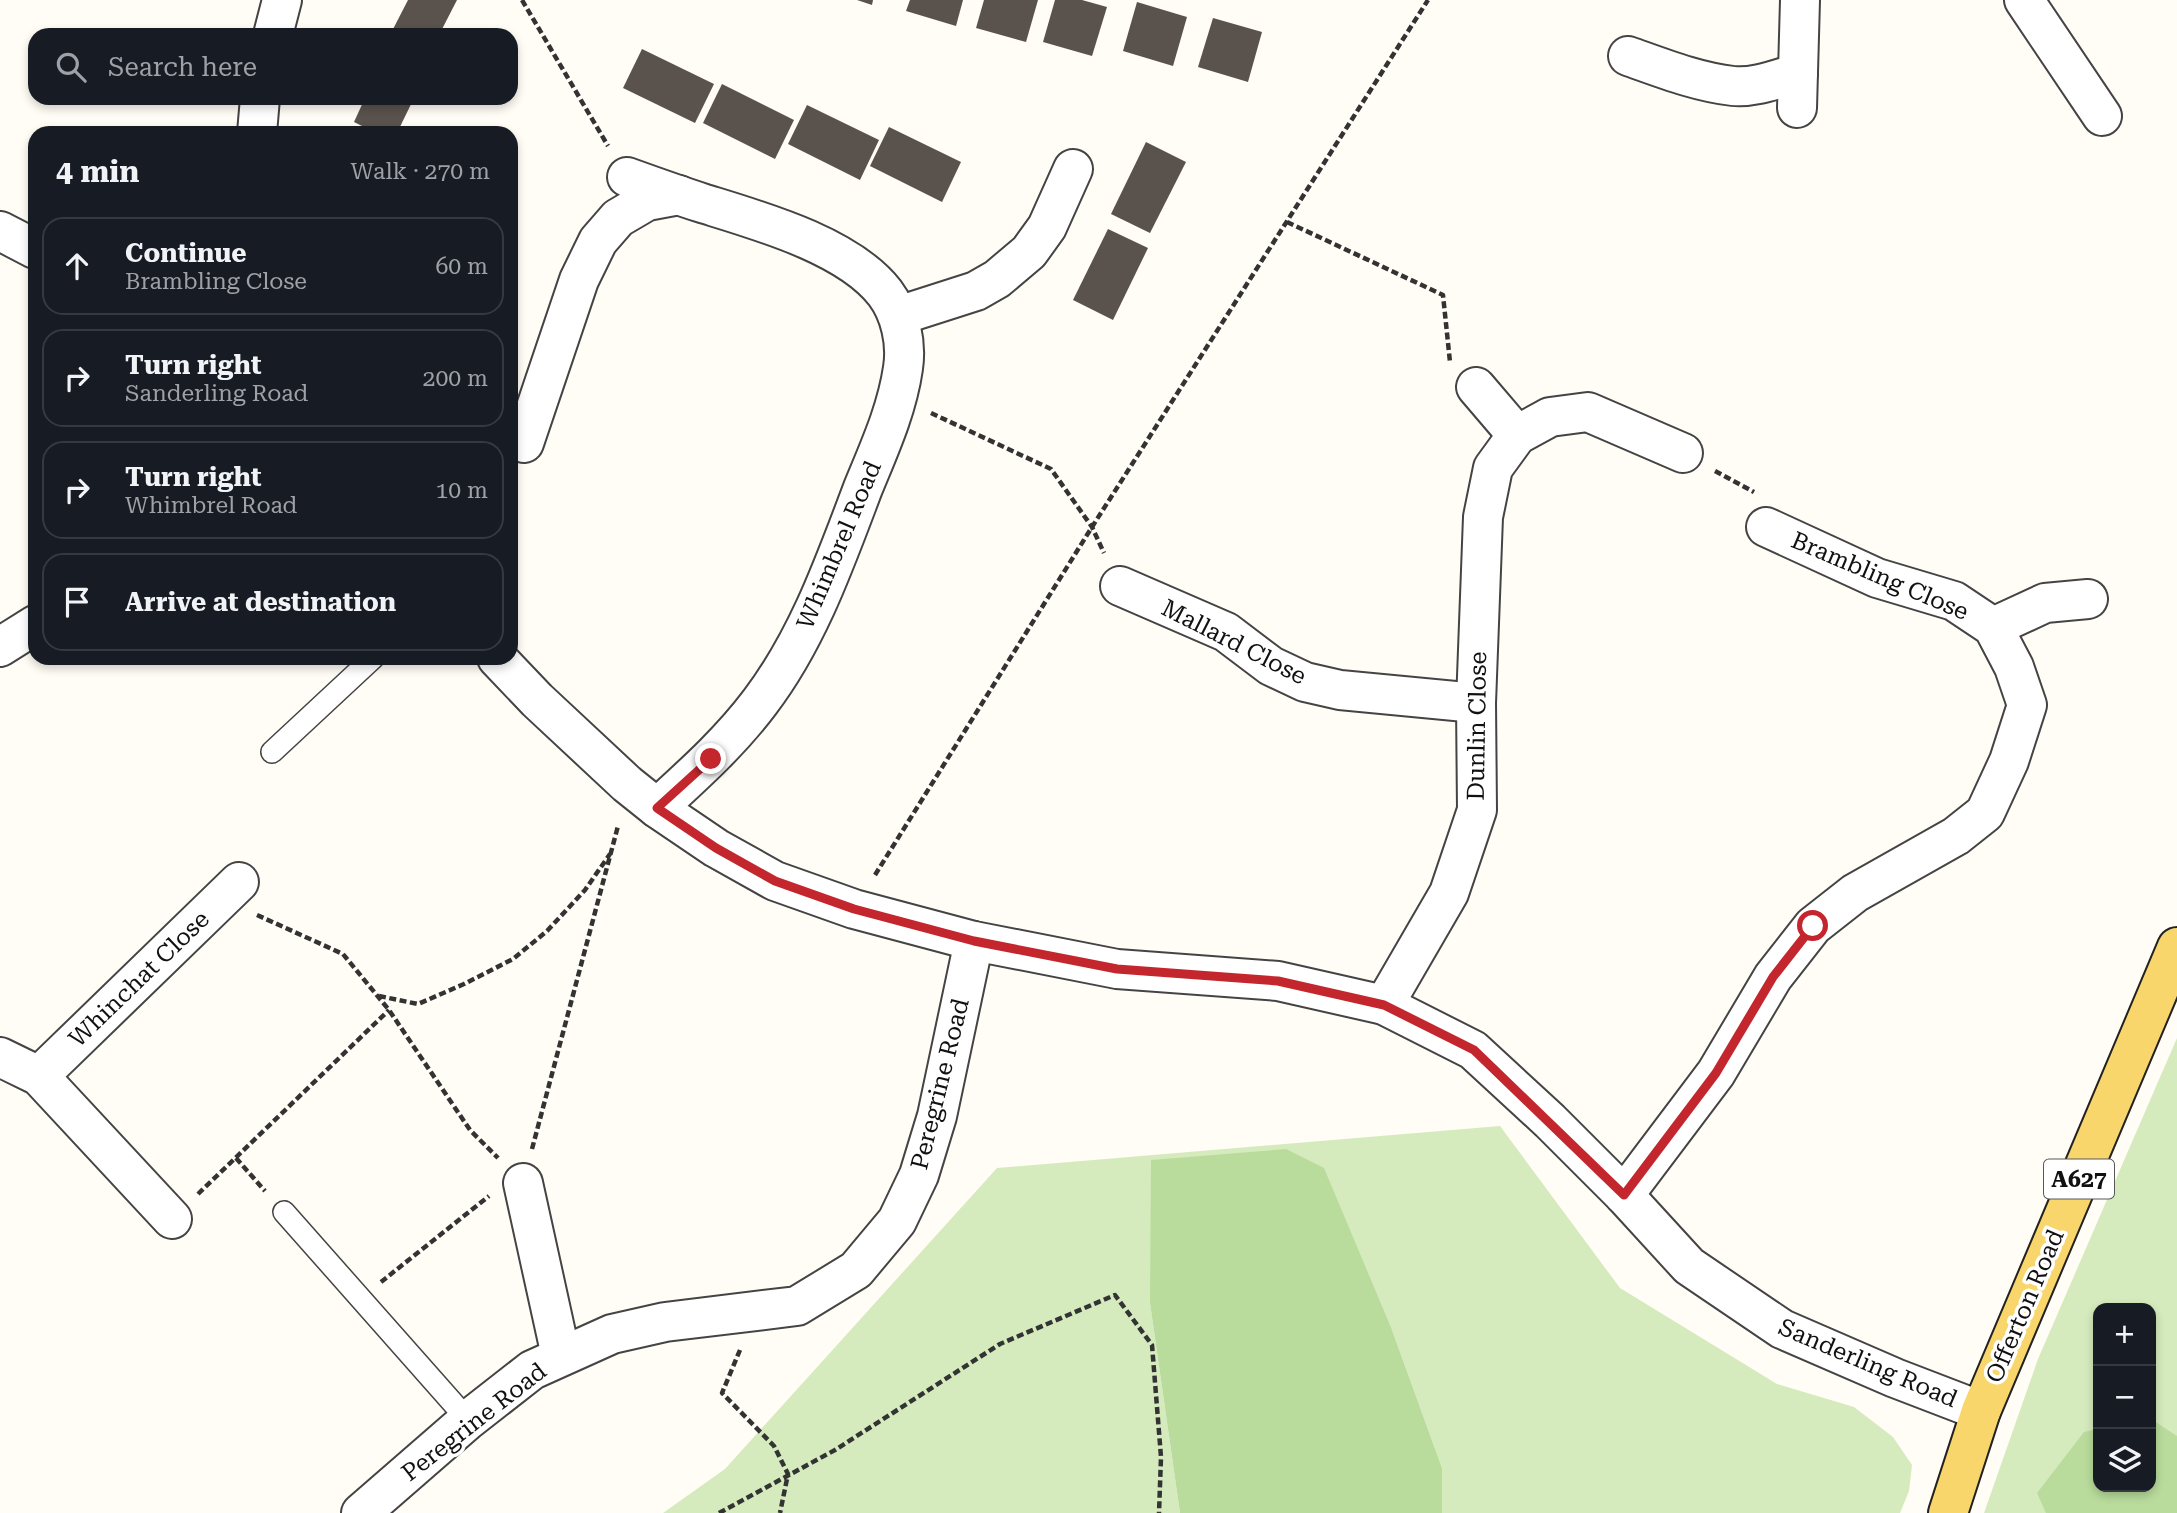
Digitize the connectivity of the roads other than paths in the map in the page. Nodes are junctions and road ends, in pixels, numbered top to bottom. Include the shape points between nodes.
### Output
1 (282, 0) edge
2 (1800, 0) edge
3 (2024, 0) edge
4 (275, 28) edge
5 (1628, 56) dead end
6 (259, 105) edge
7 (2102, 116) dead end
8 (258, 126) edge
9 (626, 177) road end
10 (1058, 188) dead end
11 (679, 195) junction
12 (0, 231) edge
13 (28, 245) edge
14 (898, 316) junction
15 (1476, 387) road end
16 (1517, 435) junction
17 (524, 443) dead end
18 (1683, 453) road end
19 (1766, 527) road end
20 (1120, 586) road end
21 (2088, 598) dead end
22 (1993, 626) junction
23 (28, 629) edge
24 (0, 647) edge
25 (365, 665) edge
26 (504, 665) edge
27 (1476, 703) junction
28 (272, 751) dead end
29 (657, 808) junction
30 (230, 890) road end
31 (974, 941) junction
32 (2177, 947) edge
33 (1384, 1005) junction
34 (0, 1057) edge
35 (39, 1076) junction
36 (523, 1183) road end
37 (1624, 1195) junction
38 (284, 1212) road end
39 (172, 1219) road end
40 (561, 1356) junction
41 (1981, 1411) junction
42 (468, 1420) junction
43 (361, 1513) edge
44 (1948, 1513) edge

1 - 4 street
2 - 5 street via 1797,90 1764,83 1735,86
3 - 7 street
6 - 8 street
9 - 11 street, Whimbrel Road
10 - 14 street via 1046,227 1029,252 997,279
11 - 14 street, Whimbrel Road via 825,247 862,270 884,292
11 - 17 street, Whimbrel Road via 647,201 618,218 598,241 579,280
12 - 13 street
14 - 29 street, Whimbrel Road via 904,366 897,396 826,586 795,648 760,702 711,759
15 - 16 street
16 - 18 street, Dunlin Close via 1550,418 1588,412
16 - 27 street, Dunlin Close via 1493,468 1483,517
19 - 22 street, Brambling Close via 1877,578 1954,601
20 - 27 street, Mallard Close via 1226,632 1272,666 1305,682 1340,690
21 - 22 street, Brambling Close via 2045,603
22 - 37 street, Brambling Close via 2027,705 2009,761 1985,813 1956,836 1855,893 1813,926 1773,977 1716,1073
23 - 24 street
25 - 28 lane
26 - 29 street, Sanderling Road
27 - 33 street, Dunlin Close via 1478,810 1449,893
29 - 31 street, Sanderling Road via 775,881 854,909
30 - 35 street, Whinchat Close
31 - 33 street, Sanderling Road via 1117,969 1278,981
31 - 40 street, Peregrine Road via 937,1116 919,1175 897,1221 856,1270 797,1306 665,1322 612,1334
32 - 41 main road, Offerton Road / A627
33 - 37 street, Sanderling Road via 1474,1050
34 - 35 street
35 - 39 street
36 - 40 street
37 - 41 street, Sanderling Road via 1689,1266 1782,1329
38 - 42 lane
40 - 42 street, Peregrine Road via 532,1370
41 - 44 main road, Offerton Road / A627
42 - 43 street, Peregrine Road

